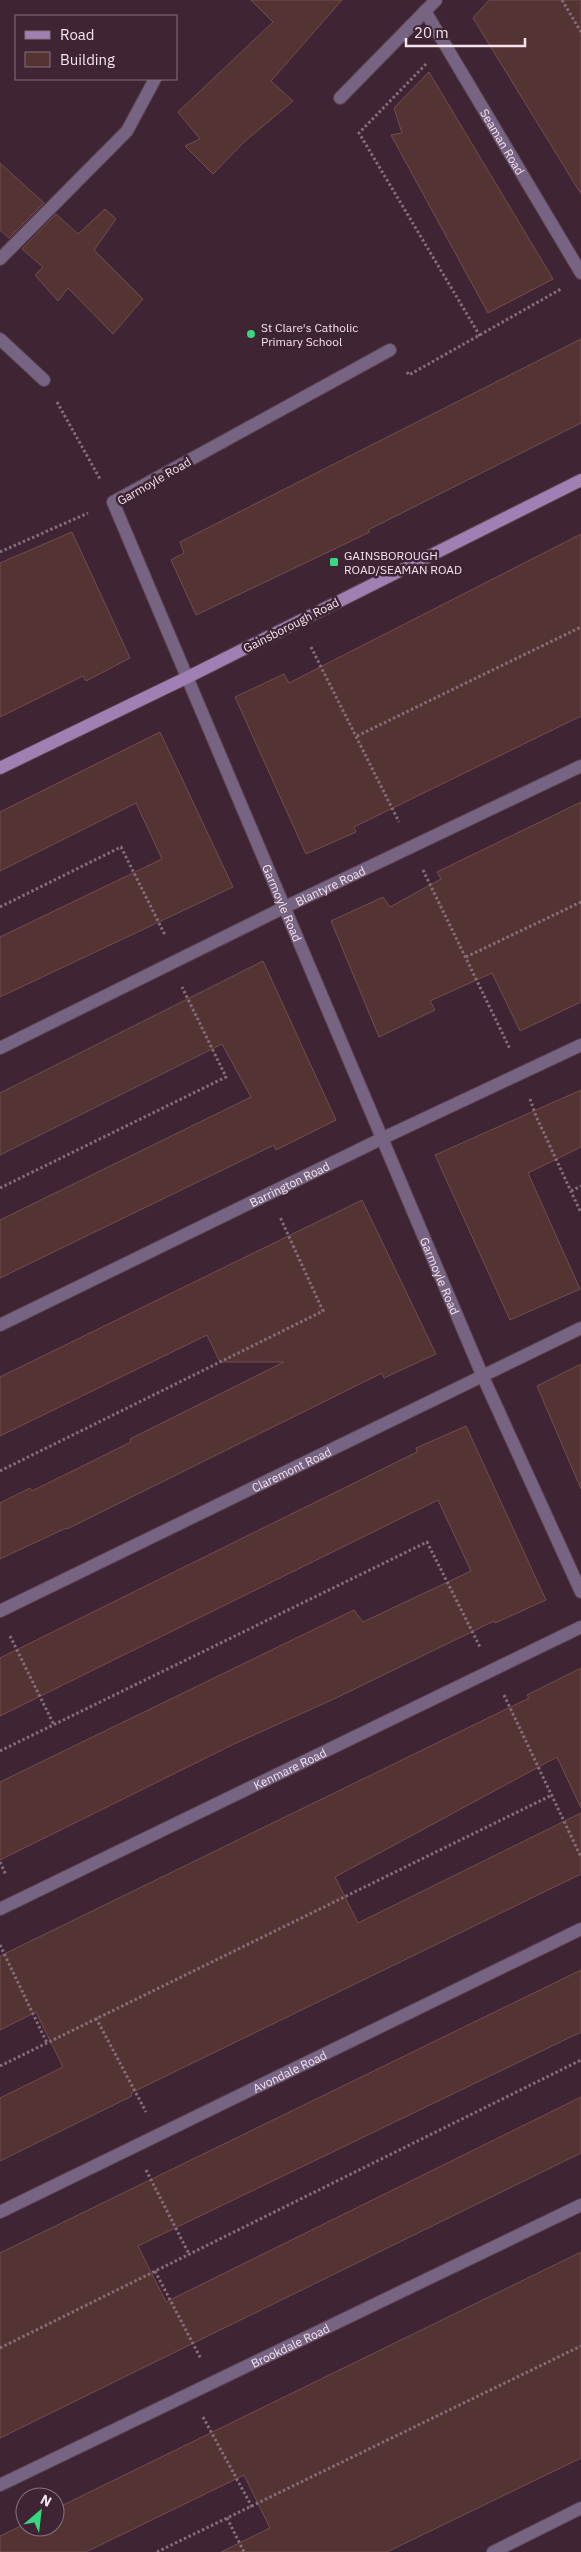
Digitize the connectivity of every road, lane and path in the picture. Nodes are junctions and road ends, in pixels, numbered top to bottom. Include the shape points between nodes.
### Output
1 (436, 0) edge
2 (562, 0) edge
3 (425, 11) junction
4 (581, 32) edge
5 (445, 44) junction
6 (154, 80) edge
7 (340, 98) dead end
8 (0, 259) edge
9 (581, 272) edge
10 (564, 287) dead end
11 (480, 336) junction
12 (0, 339) edge
13 (390, 350) joint
14 (44, 380) joint
15 (581, 480) edge
16 (113, 502) junction
17 (0, 552) edge
18 (298, 622) junction
19 (581, 626) edge
20 (188, 677) junction
21 (357, 736) junction
22 (581, 766) edge
23 (0, 768) edge
24 (412, 847) junction
25 (581, 902) edge
26 (0, 908) edge
27 (283, 908) junction
28 (466, 957) junction
29 (175, 962) junction
30 (581, 1045) edge
31 (0, 1048) edge
32 (522, 1074) junction
33 (381, 1139) junction
34 (581, 1186) edge
35 (0, 1188) edge
36 (571, 1191) junction
37 (270, 1195) junction
38 (581, 1213) edge
39 (0, 1325) edge
40 (581, 1328) edge
41 (483, 1377) junction
42 (0, 1471) edge
43 (581, 1592) edge
44 (0, 1611) edge
45 (581, 1627) edge
46 (8, 1632) dead end
47 (492, 1670) junction
48 (54, 1725) junction
49 (0, 1751) edge
50 (550, 1796) junction
51 (581, 1857) edge
52 (0, 1909) edge
53 (581, 1929) edge
54 (0, 1945) edge
55 (96, 2018) junction
56 (46, 2043) junction
57 (581, 2060) edge
58 (0, 2066) edge
59 (158, 2135) junction
60 (134, 2147) junction
61 (581, 2205) edge
62 (0, 2212) edge
63 (189, 2254) junction
64 (155, 2271) junction
65 (581, 2346) edge
66 (0, 2348) edge
67 (212, 2381) junction
68 (190, 2392) junction
69 (0, 2485) edge
70 (252, 2507) junction
71 (581, 2508) edge
72 (227, 2518) junction
73 (157, 2552) edge
74 (244, 2552) edge
75 (493, 2552) edge

1 - 3 street
2 - 4 path
3 - 5 street, Seaman Road
3 - 7 street
5 - 9 street, Seaman Road
5 - 11 path via 359,133
6 - 8 street via 127,131
10 - 11 path
11 - 13 path via 409,376
12 - 14 street
13 - 16 street, Garmoyle Road
14 - 16 path
15 - 18 main road, Gainsborough Road
16 - 17 path
16 - 20 street, Garmoyle Road
18 - 20 main road, Gainsborough Road
18 - 21 path
19 - 21 path
20 - 23 main road, Gainsborough Road
20 - 27 street, Garmoyle Road
21 - 24 path
22 - 24 street, Blantyre Road
24 - 27 street, Blantyre Road
24 - 28 path
25 - 28 path
26 - 29 path via 121,847
27 - 29 street, Blantyre Road
27 - 33 street, Garmoyle Road
28 - 32 path
29 - 31 street, Blantyre Road
29 - 35 path via 226,1077
30 - 32 street, Barrington Road
32 - 33 street, Barrington Road
32 - 36 path via 536,1116
33 - 37 street, Barrington Road
33 - 41 street, Garmoyle Road
34 - 36 path
36 - 38 path
37 - 39 street, Barrington Road
37 - 42 path via 323,1312
40 - 41 street, Claremont Road
41 - 43 street, Garmoyle Road
41 - 44 street, Claremont Road
45 - 47 street, Kenmare Road
46 - 48 path
47 - 48 path via 427,1542
47 - 50 path
47 - 52 street, Kenmare Road
48 - 49 path
50 - 51 path
50 - 55 path
53 - 59 street, Avondale Road
54 - 56 path
55 - 56 path
55 - 59 path
56 - 58 path
57 - 63 path
59 - 60 street, Avondale Road
60 - 62 street, Avondale Road
60 - 63 path
61 - 67 street, Brookdale Road
63 - 64 path
64 - 66 path
64 - 67 path
65 - 70 path
67 - 68 street, Brookdale Road
68 - 69 street, Brookdale Road
68 - 70 path
70 - 72 path
71 - 75 street
72 - 73 path
72 - 74 path

